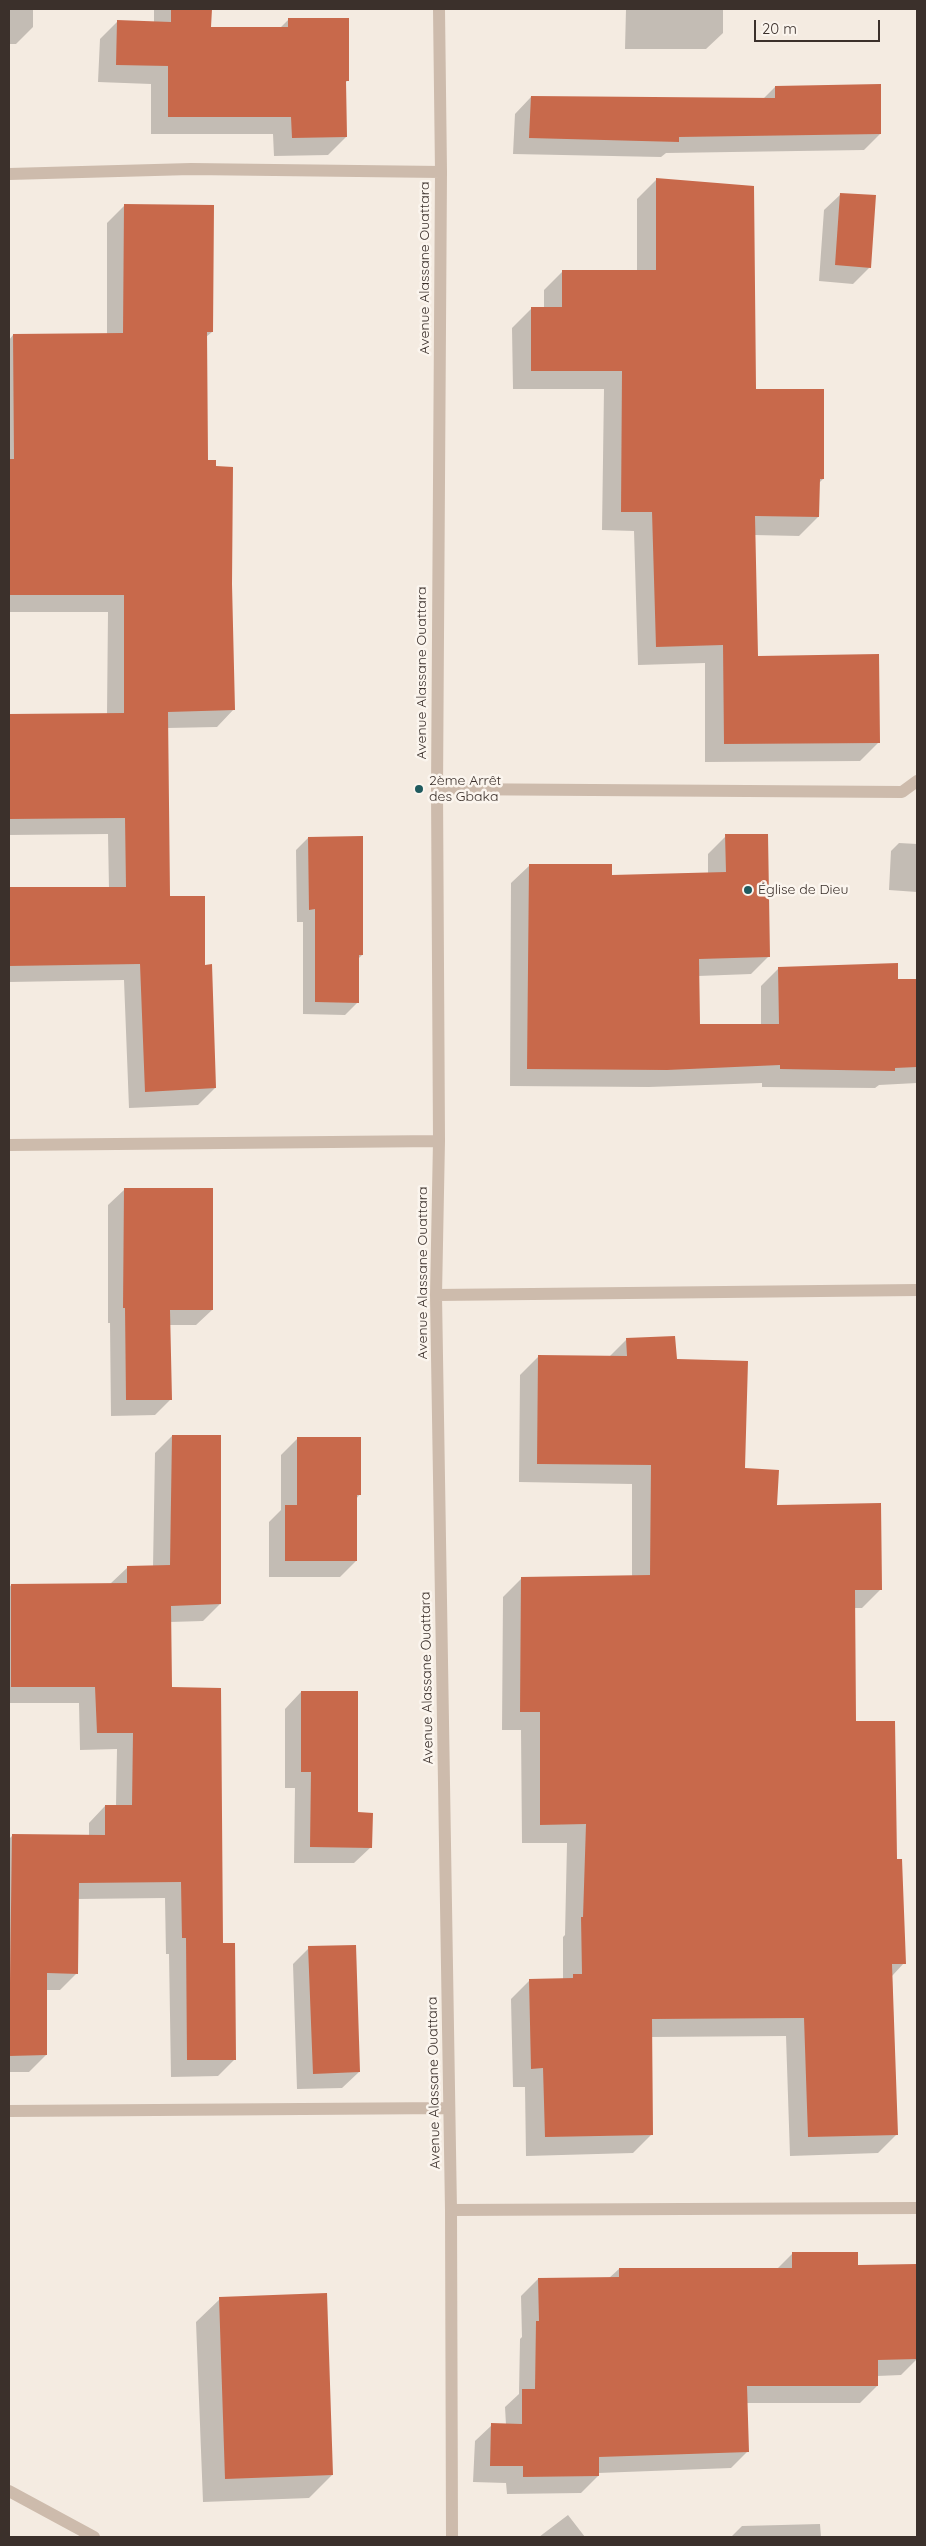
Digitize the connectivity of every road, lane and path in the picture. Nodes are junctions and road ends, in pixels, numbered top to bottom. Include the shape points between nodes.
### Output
1 (439, 9) edge
2 (441, 172) junction
3 (9, 174) edge
4 (917, 781) edge
5 (437, 788) junction
6 (439, 1141) junction
7 (9, 1145) edge
8 (917, 1290) edge
9 (436, 1295) junction
10 (449, 2108) junction
11 (9, 2111) edge
12 (917, 2208) edge
13 (451, 2210) junction
14 (9, 2491) edge
15 (94, 2537) edge
16 (452, 2537) edge

1 - 2 street, Avenue Alassane Ouattara
2 - 3 street via 191,169
2 - 5 street, Avenue Alassane Ouattara
4 - 5 street via 902,792
5 - 6 street, Avenue Alassane Ouattara
6 - 7 street
6 - 9 street, Avenue Alassane Ouattara
8 - 9 street
9 - 10 street, Avenue Alassane Ouattara
10 - 11 street
10 - 13 street, Avenue Alassane Ouattara
12 - 13 street
13 - 16 street, Avenue Alassane Ouattara
14 - 15 street

